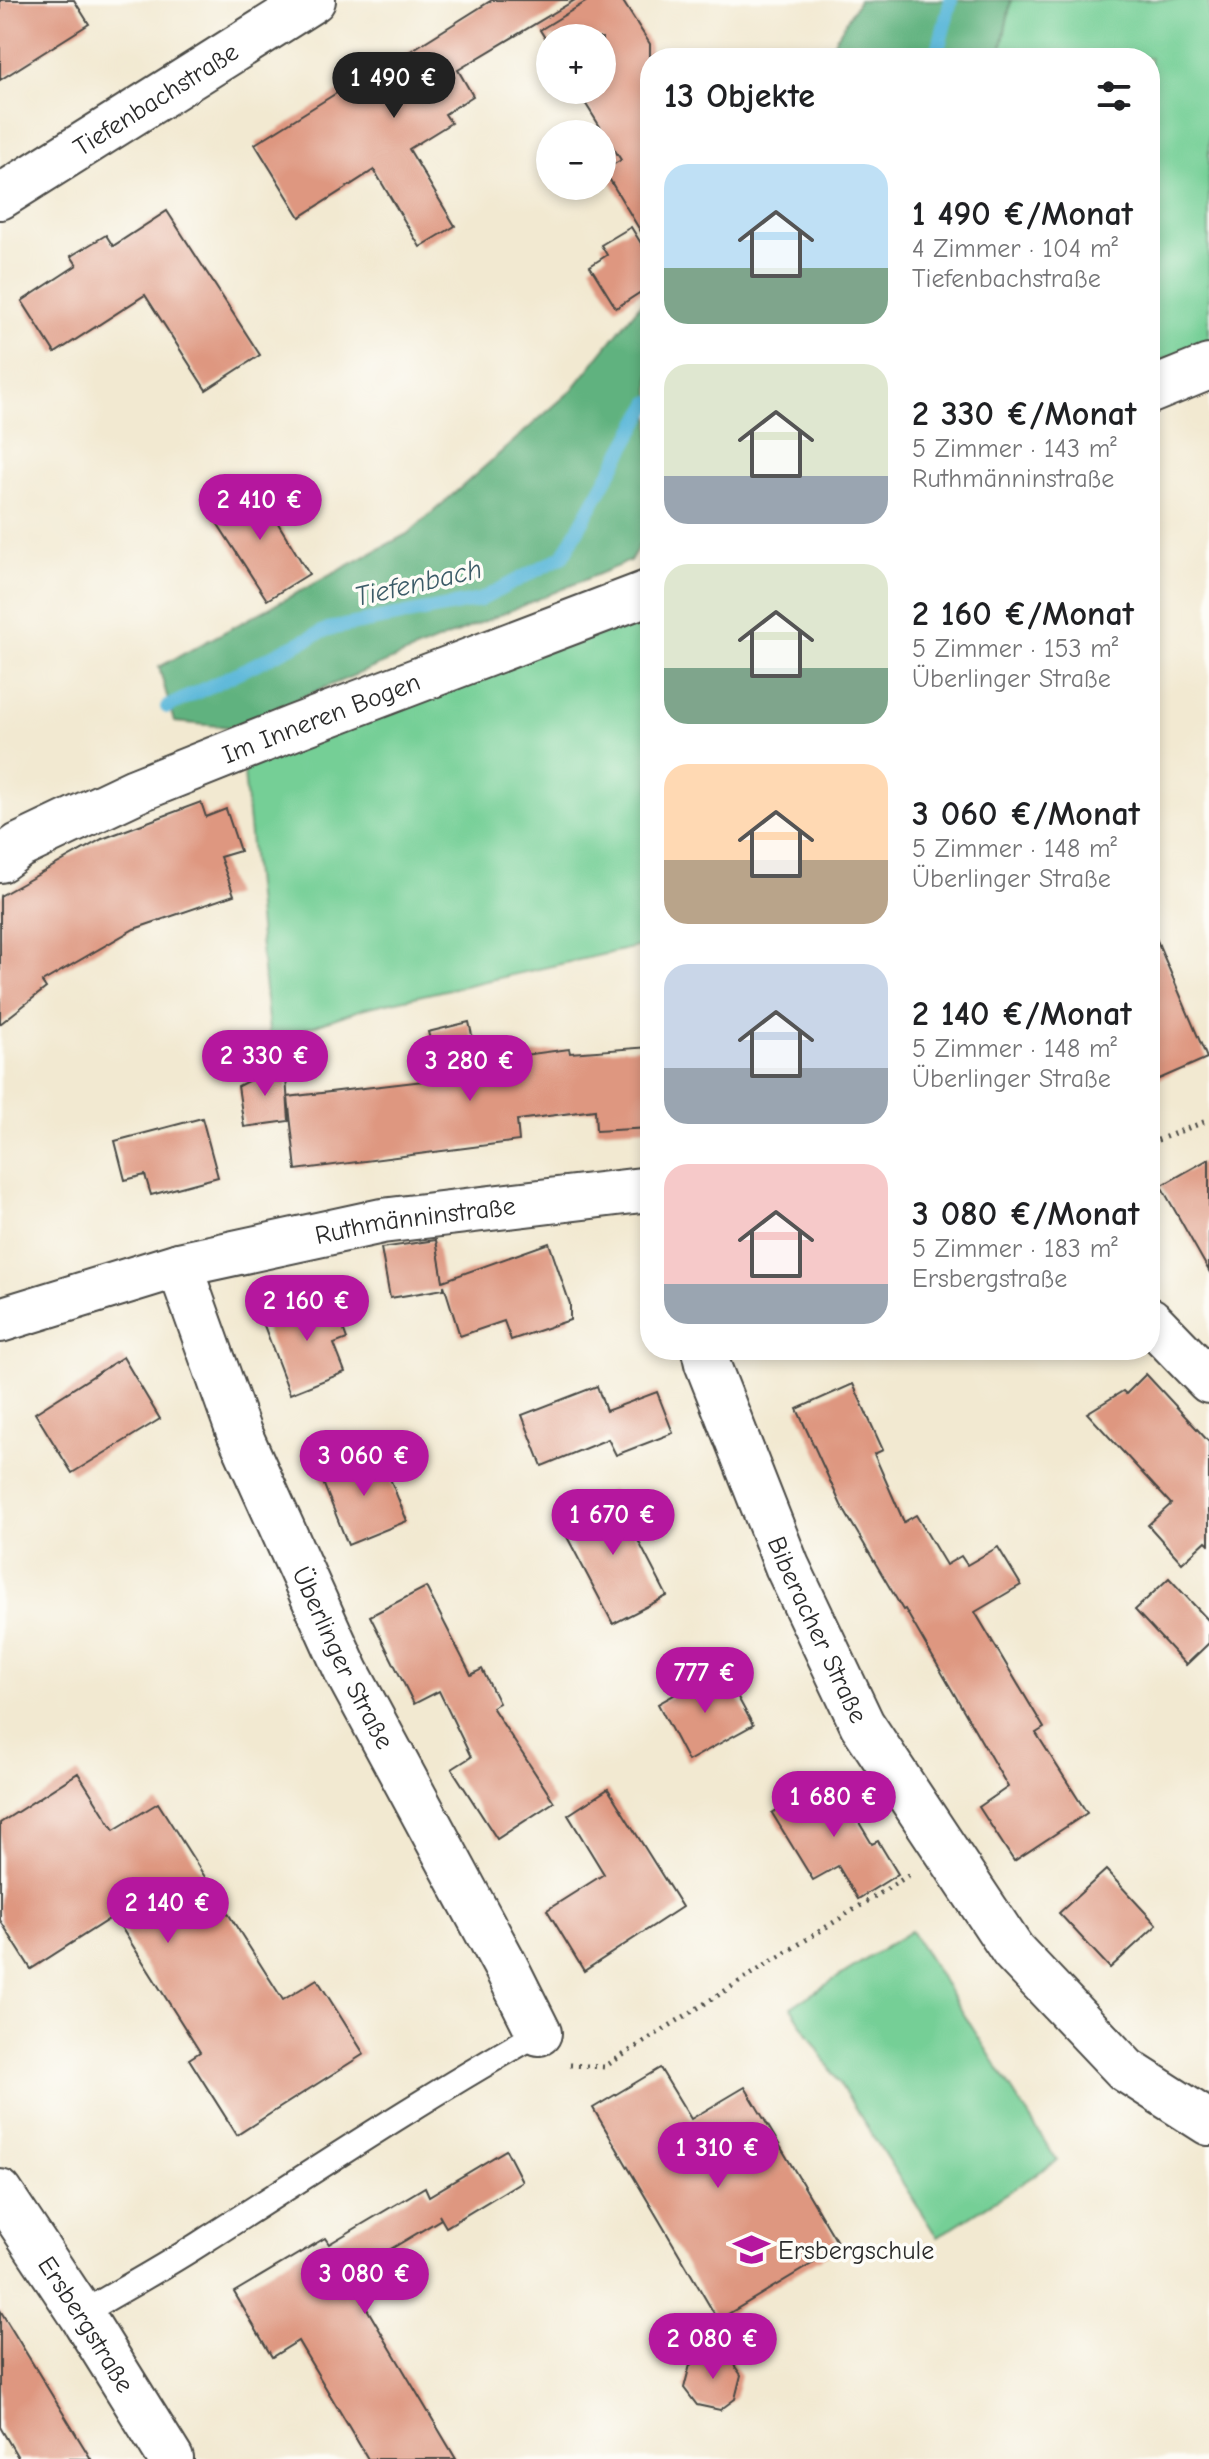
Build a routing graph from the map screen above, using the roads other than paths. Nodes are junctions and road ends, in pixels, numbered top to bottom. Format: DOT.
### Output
graph roads {
  1 [pos="313,0"];
  2 [pos="0,197"];
  3 [pos="1209,367"];
  4 [pos="1160,387"];
  5 [pos="640,596"];
  6 [pos="0,860"];
  7 [pos="640,1190"];
  8 [pos="179,1265"];
  9 [pos="0,1320"];
  10 [pos="1160,1330"];
  11 [pos="706,1360"];
  12 [pos="1209,1381"];
  13 [pos="539,2033"];
  14 [pos="1209,2123"];
  15 [pos="0,2192"];
  16 [pos="81,2314"];
  17 [pos="171,2459"];
  1 -- 2 [label="street, Tiefenbachstraße"];
  3 -- 4 [label="street"];
  5 -- 6 [label="street, Im Inneren Bogen"];
  7 -- 8 [label="street, Ruthmänninstraße"];
  8 -- 9 [label="street, Ruthmänninstraße"];
  8 -- 13 [label="street, Überlinger Straße"];
  10 -- 12 [label="street"];
  11 -- 14 [label="street, Biberacher Straße"];
  13 -- 16 [label="lane"];
  15 -- 16 [label="street, Ersbergstraße"];
  16 -- 17 [label="street, Ersbergstraße"];
}
